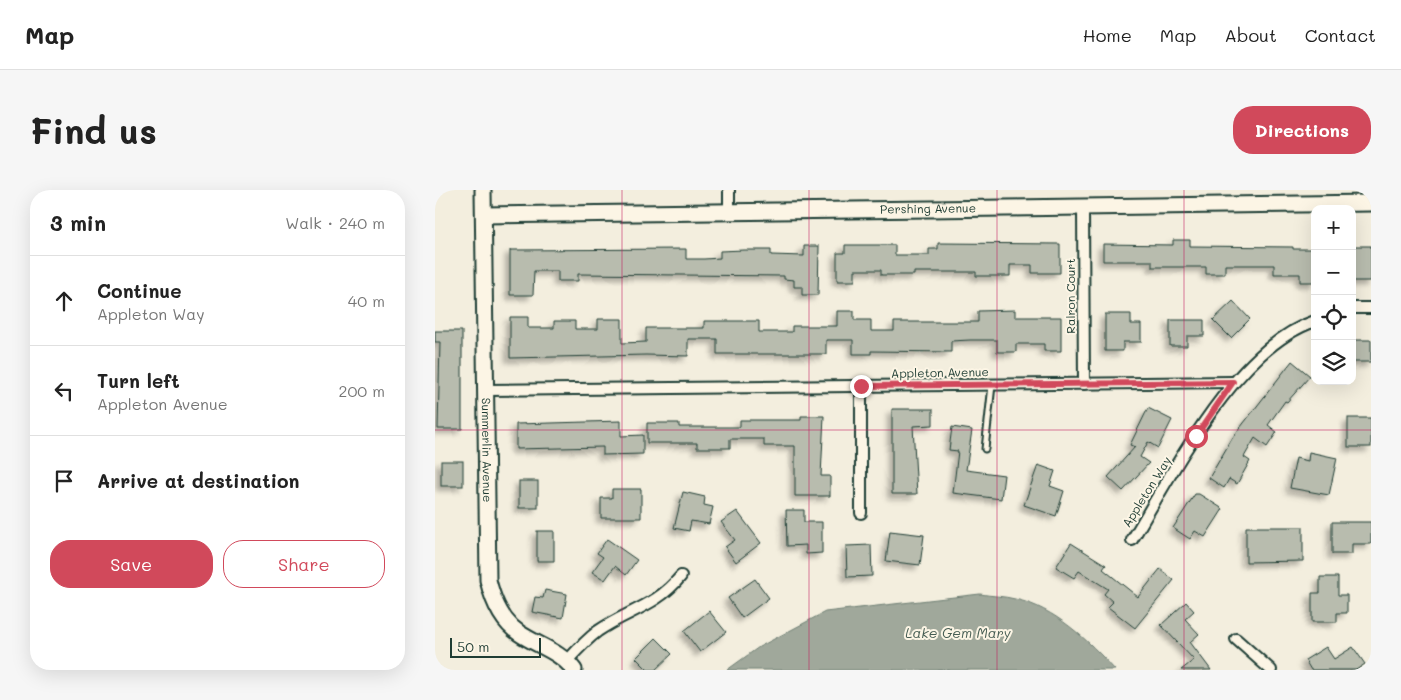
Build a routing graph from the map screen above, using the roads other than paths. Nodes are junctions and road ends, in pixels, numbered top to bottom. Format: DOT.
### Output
graph roads {
  1 [pos="483,190"];
  2 [pos="729,190"];
  3 [pos="1371,203"];
  4 [pos="1083,208"];
  5 [pos="729,211"];
  6 [pos="483,215"];
  7 [pos="1356,308"];
  8 [pos="1371,308"];
  9 [pos="1311,323"];
  10 [pos="1233,382"];
  11 [pos="1084,384"];
  12 [pos="992,385"];
  13 [pos="861,386"];
  14 [pos="484,390"];
  15 [pos="985,449"];
  16 [pos="861,513"];
  17 [pos="1132,540"];
  18 [pos="681,576"];
  19 [pos="1236,639"];
  20 [pos="570,666"];
  21 [pos="1271,670"];
  1 -- 6 [label="street, Summerlin Avenue"];
  2 -- 5 [label="street"];
  3 -- 4 [label="street, Pershing Avenue"];
  4 -- 5 [label="street, Pershing Avenue"];
  4 -- 11 [label="street, Ralron Court"];
  5 -- 6 [label="street, Pershing Avenue"];
  6 -- 14 [label="street, Summerlin Avenue"];
  7 -- 8 [label="street"];
  9 -- 10 [label="street"];
  10 -- 11 [label="street, Appleton Avenue"];
  10 -- 17 [label="street, Appleton Way"];
  11 -- 12 [label="street, Appleton Avenue"];
  12 -- 13 [label="street, Appleton Avenue"];
  12 -- 15 [label="lane"];
  13 -- 14 [label="street, Appleton Avenue"];
  13 -- 16 [label="street"];
  14 -- 20 [label="street, Summerlin Avenue"];
  18 -- 20 [label="street"];
  19 -- 21 [label="street"];
}
